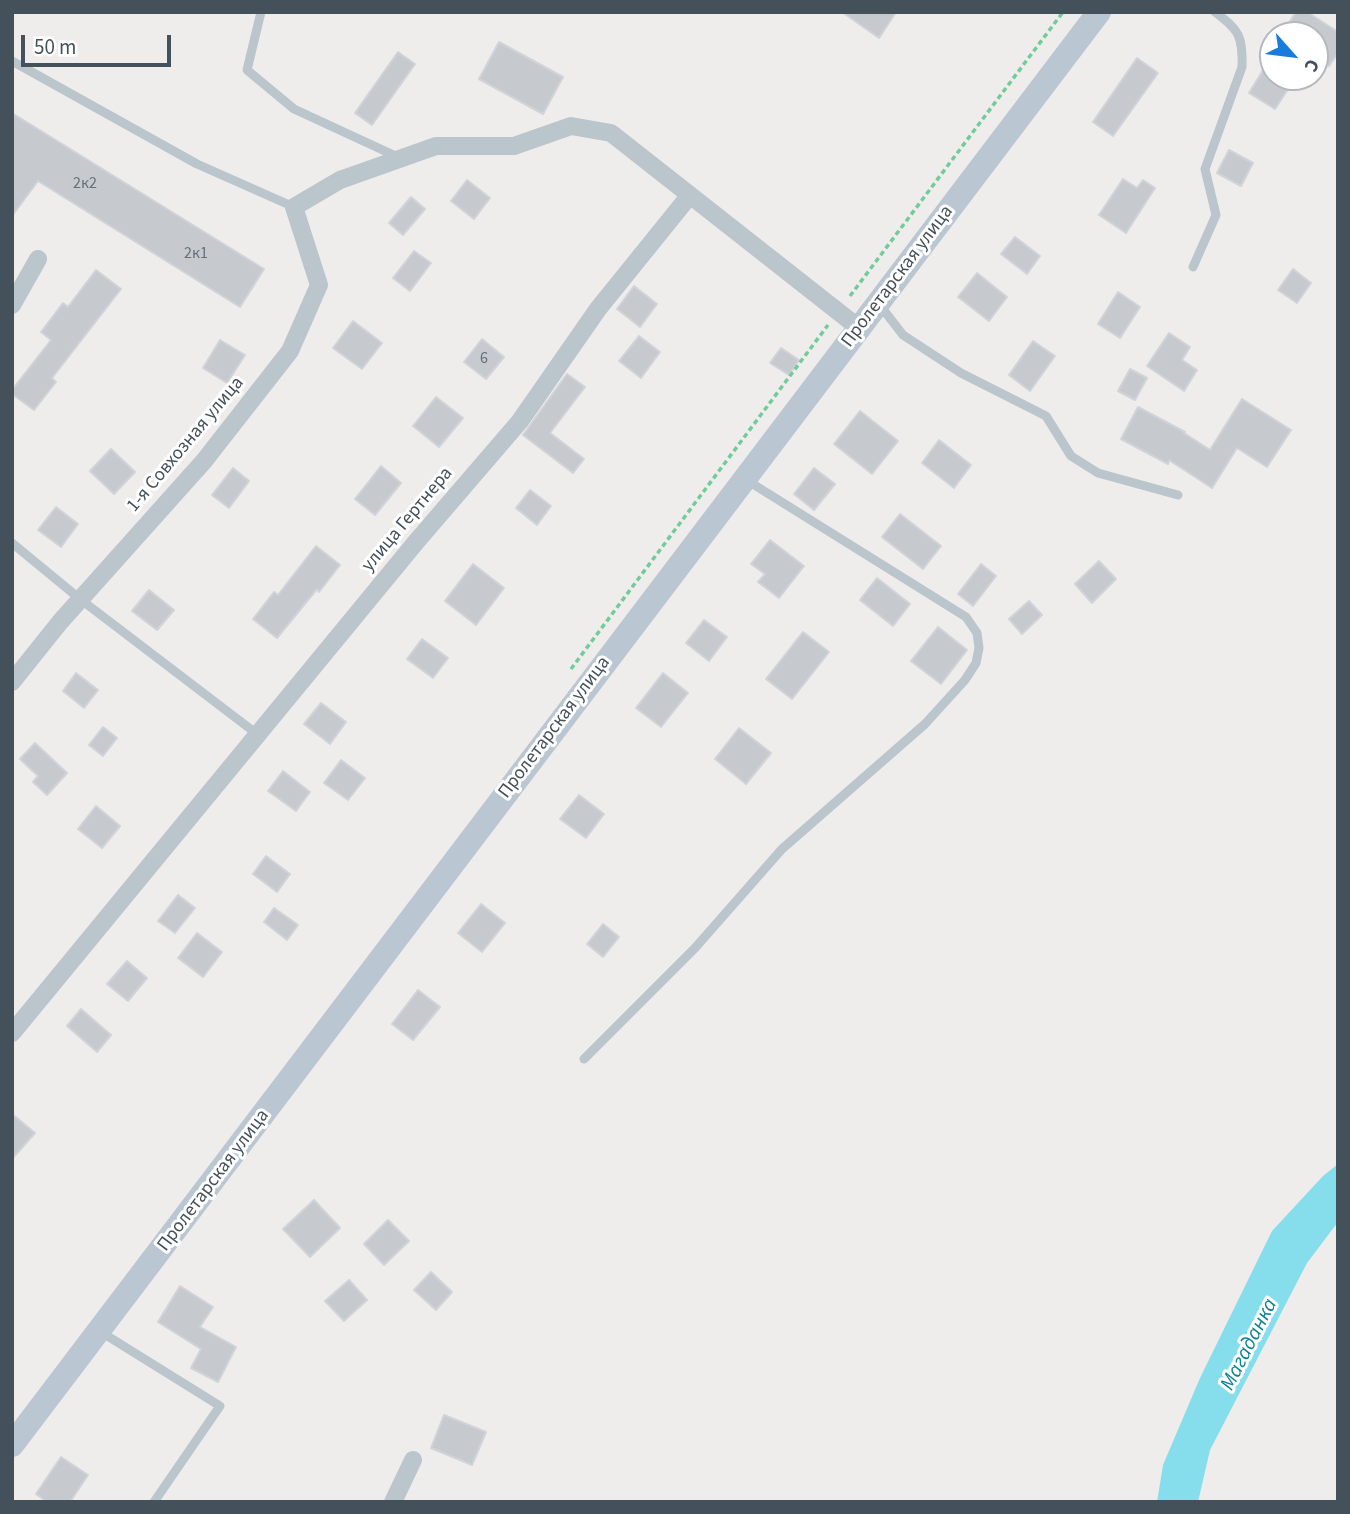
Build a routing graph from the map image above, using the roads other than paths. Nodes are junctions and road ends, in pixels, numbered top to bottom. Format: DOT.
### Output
graph roads {
  1 [pos="261,12"];
  2 [pos="1098,12"];
  3 [pos="1215,12"];
  4 [pos="12,61"];
  5 [pos="401,158"];
  6 [pos="690,195"];
  7 [pos="294,206"];
  8 [pos="38,260"];
  9 [pos="1193,267"];
  10 [pos="878,302"];
  11 [pos="12,304"];
  12 [pos="859,328"];
  13 [pos="743,478"];
  14 [pos="1178,495"];
  15 [pos="12,543"];
  16 [pos="80,599"];
  17 [pos="12,682"];
  18 [pos="257,734"];
  19 [pos="12,1033"];
  20 [pos="584,1059"];
  21 [pos="100,1332"];
  22 [pos="12,1445"];
  23 [pos="413,1460"];
  24 [pos="154,1502"];
  25 [pos="393,1502"];
  1 -- 5 [label="lane"];
  2 -- 10 [label="main road, Пролетарская улица"];
  3 -- 9 [label="lane"];
  4 -- 7 [label="lane"];
  5 -- 6 [label="street"];
  5 -- 7 [label="street"];
  6 -- 12 [label="street"];
  6 -- 18 [label="street, улица Гертнера"];
  7 -- 16 [label="street, 1-я Совхозная улица"];
  8 -- 11 [label="street"];
  10 -- 12 [label="main road, Пролетарская улица"];
  10 -- 14 [label="lane"];
  12 -- 13 [label="main road, Пролетарская улица"];
  13 -- 20 [label="lane"];
  13 -- 21 [label="main road, Пролетарская улица"];
  15 -- 16 [label="lane"];
  16 -- 17 [label="street, 1-я Совхозная улица"];
  16 -- 18 [label="lane"];
  18 -- 19 [label="street, улица Гертнера"];
  21 -- 22 [label="main road, Пролетарская улица"];
  21 -- 24 [label="lane"];
  23 -- 25 [label="street"];
}
